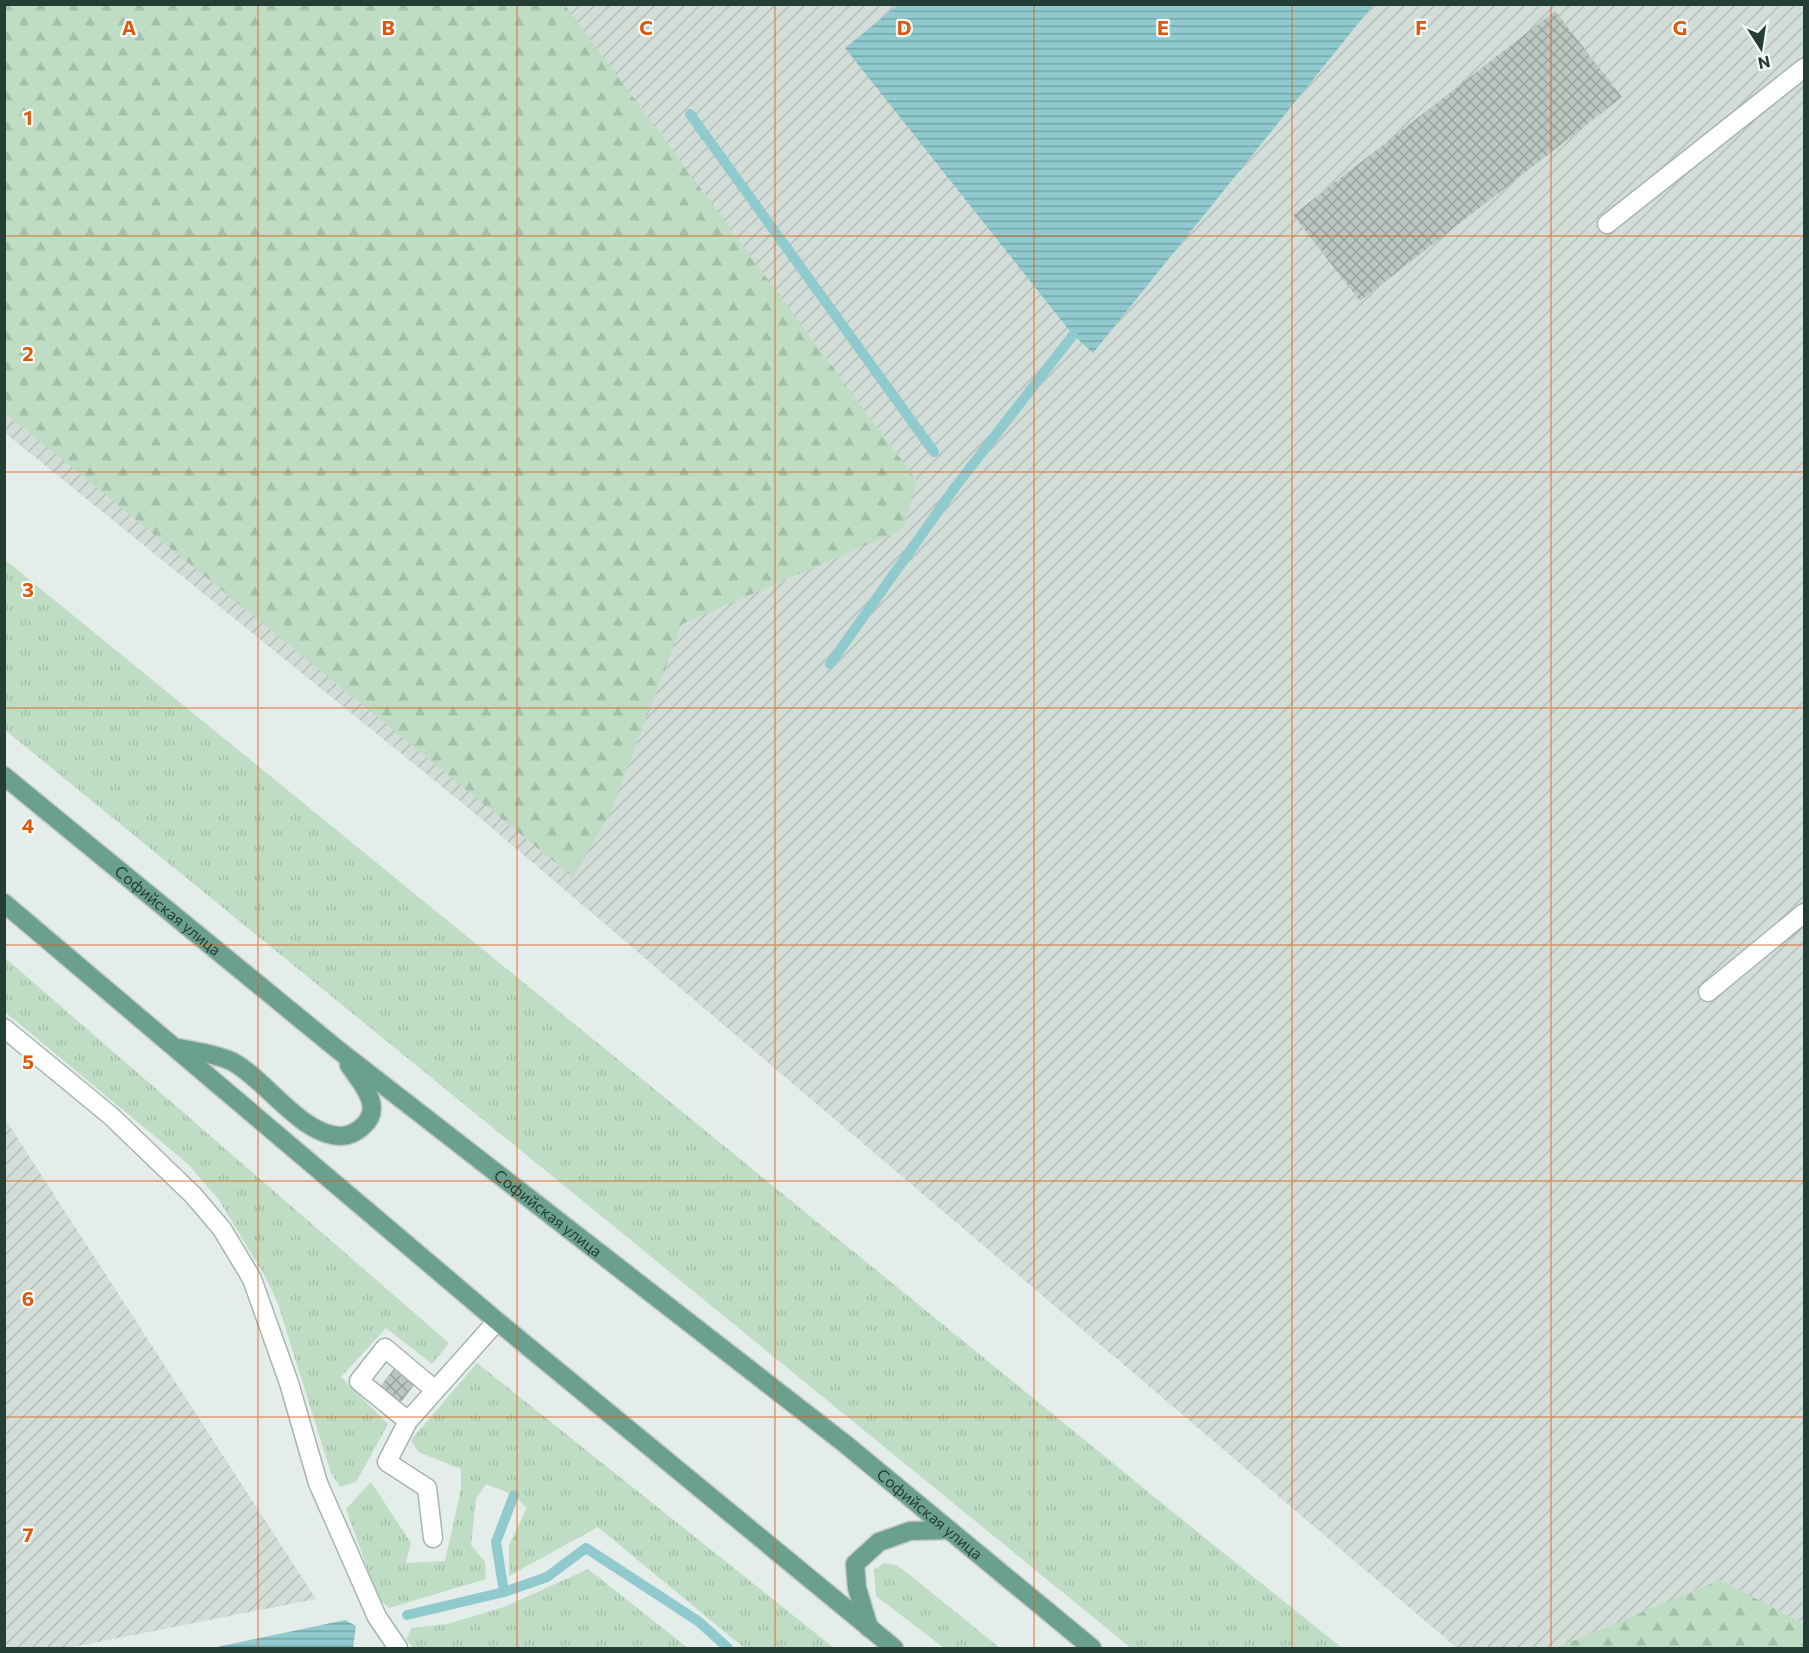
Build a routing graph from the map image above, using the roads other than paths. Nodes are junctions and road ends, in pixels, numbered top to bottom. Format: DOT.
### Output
graph roads {
  1 [pos="1804,68"];
  2 [pos="1607,224"];
  3 [pos="4,776"];
  4 [pos="4,903"];
  5 [pos="1804,913"];
  6 [pos="1708,992"];
  7 [pos="4,1028"];
  8 [pos="175,1047"];
  9 [pos="337,1049"];
  10 [pos="496,1321"];
  11 [pos="435,1390"];
  12 [pos="408,1421"];
  13 [pos="949,1530"];
  14 [pos="433,1538"];
  15 [pos="869,1628"];
  16 [pos="398,1648"];
  17 [pos="894,1648"];
  18 [pos="1092,1648"];
  1 -- 2 [label="lane"];
  3 -- 9 [label="main road, Софийская улица"];
  4 -- 8 [label="main road"];
  5 -- 6 [label="lane"];
  7 -- 16 [label="lane"];
  8 -- 9 [label="main road"];
  8 -- 10 [label="main road"];
  9 -- 13 [label="main road, Софийская улица"];
  10 -- 11 [label="lane"];
  10 -- 15 [label="main road"];
  11 -- 12 [label="lane"];
  11 -- 12 [label="lane"];
  12 -- 14 [label="lane"];
  13 -- 15 [label="main road"];
  13 -- 18 [label="main road, Софийская улица"];
  15 -- 17 [label="main road"];
}
